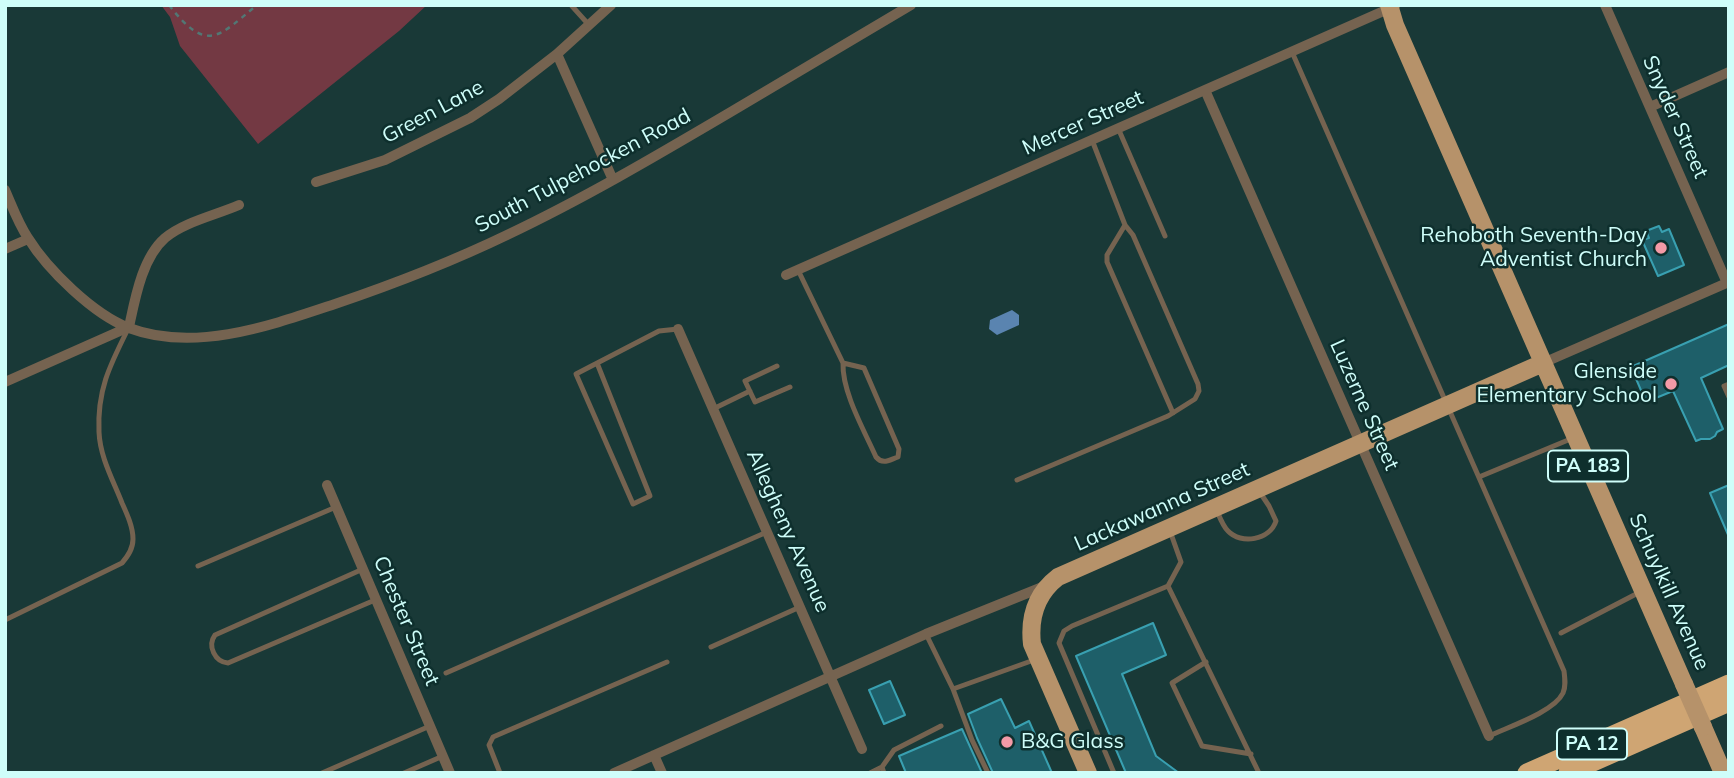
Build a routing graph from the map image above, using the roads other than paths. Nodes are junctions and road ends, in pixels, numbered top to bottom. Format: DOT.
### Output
graph roads {
  1 [pos="570,5"];
  2 [pos="611,5"];
  3 [pos="911,5"];
  4 [pos="1605,5"];
  5 [pos="1392,6"];
  6 [pos="589,25"];
  7 [pos="1292,52"];
  8 [pos="557,54"];
  9 [pos="1729,72"];
  10 [pos="1205,90"];
  11 [pos="1650,107"];
  12 [pos="1118,128"];
  13 [pos="1092,140"];
  14 [pos="613,180"];
  15 [pos="316,182"];
  16 [pos="5,190"];
  17 [pos="239,205"];
  18 [pos="1125,225"];
  19 [pos="1165,236"];
  20 [pos="28,239"];
  21 [pos="5,248"];
  22 [pos="797,270"];
  23 [pos="786,275"];
  24 [pos="1728,282"];
  25 [pos="129,327"];
  26 [pos="678,329"];
  27 [pos="597,363"];
  28 [pos="843,363"];
  29 [pos="1543,363"];
  30 [pos="777,366"];
  31 [pos="5,382"];
  32 [pos="1729,384"];
  33 [pos="790,387"];
  34 [pos="750,391"];
  35 [pos="1729,397"];
  36 [pos="1448,406"];
  37 [pos="713,409"];
  38 [pos="1173,414"];
  39 [pos="1576,437"];
  40 [pos="1361,444"];
  41 [pos="1479,477"];
  42 [pos="1017,480"];
  43 [pos="327,485"];
  44 [pos="1258,489"];
  45 [pos="336,507"];
  46 [pos="1216,508"];
  47 [pos="1169,528"];
  48 [pos="767,532"];
  49 [pos="198,566"];
  50 [pos="363,569"];
  51 [pos="1048,585"];
  52 [pos="1168,586"];
  53 [pos="1642,590"];
  54 [pos="376,600"];
  55 [pos="800,607"];
  56 [pos="5,620"];
  57 [pos="1561,633"];
  58 [pos="926,634"];
  59 [pos="711,647"];
  60 [pos="1037,658"];
  61 [pos="667,662"];
  62 [pos="1206,662"];
  63 [pos="446,673"];
  64 [pos="831,677"];
  65 [pos="1729,684"];
  66 [pos="953,689"];
  67 [pos="1729,702"];
  68 [pos="430,726"];
  69 [pos="941,726"];
  70 [pos="1489,736"];
  71 [pos="862,749"];
  72 [pos="1251,754"];
  73 [pos="654,755"];
  74 [pos="443,756"];
  75 [pos="883,770"];
  76 [pos="322,773"];
  77 [pos="404,773"];
  78 [pos="450,773"];
  79 [pos="500,773"];
  80 [pos="614,773"];
  81 [pos="662,773"];
  82 [pos="870,773"];
  83 [pos="988,773"];
  84 [pos="1088,773"];
  85 [pos="1114,773"];
  86 [pos="1259,773"];
  87 [pos="1527,773"];
  88 [pos="1568,773"];
  89 [pos="1723,773"];
  1 -- 6 [label="lane"];
  2 -- 6 [label="street, Green Lane"];
  3 -- 14 [label="street, South Tulpehocken Road"];
  4 -- 11 [label="street, Snyder Street"];
  5 -- 7 [label="street, Mercer Street"];
  5 -- 29 [label="main road, Schuylkill Avenue / PA 183"];
  6 -- 8 [label="street, Green Lane"];
  7 -- 10 [label="street, Mercer Street"];
  7 -- 36 [label="lane"];
  8 -- 14 [label="street"];
  8 -- 15 [label="street, Green Lane"];
  9 -- 11 [label="street"];
  10 -- 12 [label="street, Mercer Street"];
  10 -- 40 [label="street, Luzerne Street"];
  11 -- 24 [label="street, Snyder Street"];
  12 -- 13 [label="street, Mercer Street"];
  12 -- 19 [label="lane"];
  13 -- 18 [label="lane"];
  13 -- 22 [label="street, Mercer Street"];
  14 -- 25 [label="street, South Tulpehocken Road"];
  16 -- 20 [label="street, South Tulpehocken Road"];
  17 -- 25 [label="street"];
  18 -- 38 [label="lane"];
  18 -- 38 [label="lane"];
  20 -- 21 [label="street"];
  20 -- 25 [label="street, South Tulpehocken Road"];
  22 -- 23 [label="street, Mercer Street"];
  22 -- 28 [label="lane"];
  24 -- 29 [label="street, Lackawanna Street"];
  25 -- 31 [label="street"];
  25 -- 56 [label="lane"];
  26 -- 27 [label="lane"];
  26 -- 37 [label="street, Allegheny Avenue"];
  27 -- 27 [label="lane"];
  28 -- 28 [label="lane"];
  29 -- 36 [label="main road, Lackawanna Street"];
  29 -- 39 [label="main road, Schuylkill Avenue / PA 183"];
  30 -- 34 [label="lane"];
  32 -- 35 [label="lane"];
  33 -- 34 [label="lane"];
  34 -- 37 [label="lane"];
  36 -- 40 [label="main road, Lackawanna Street"];
  36 -- 41 [label="lane"];
  37 -- 48 [label="street, Allegheny Avenue"];
  38 -- 42 [label="lane"];
  39 -- 41 [label="lane"];
  39 -- 53 [label="main road, Schuylkill Avenue / PA 183"];
  40 -- 44 [label="main road, Lackawanna Street"];
  40 -- 70 [label="street, Luzerne Street"];
  41 -- 70 [label="lane"];
  43 -- 45 [label="street, Chester Street"];
  44 -- 46 [label="main road, Lackawanna Street"];
  44 -- 46 [label="lane"];
  45 -- 49 [label="lane"];
  45 -- 50 [label="street, Chester Street"];
  46 -- 47 [label="main road, Lackawanna Street"];
  47 -- 51 [label="main road, Lackawanna Street"];
  47 -- 52 [label="lane"];
  48 -- 55 [label="street, Allegheny Avenue"];
  48 -- 63 [label="lane"];
  50 -- 54 [label="street, Chester Street"];
  50 -- 54 [label="lane"];
  51 -- 58 [label="street, Lackawanna Street"];
  51 -- 60 [label="main road"];
  52 -- 62 [label="lane"];
  52 -- 85 [label="lane"];
  53 -- 57 [label="lane"];
  53 -- 89 [label="main road, Schuylkill Avenue / PA 183, bridge"];
  54 -- 68 [label="street, Chester Street"];
  55 -- 59 [label="lane"];
  55 -- 64 [label="street, Allegheny Avenue"];
  58 -- 64 [label="street, Lackawanna Street"];
  58 -- 66 [label="lane"];
  60 -- 66 [label="lane"];
  60 -- 84 [label="main road"];
  61 -- 79 [label="lane"];
  62 -- 72 [label="lane"];
  62 -- 72 [label="lane"];
  64 -- 71 [label="street, Allegheny Avenue"];
  64 -- 73 [label="street, Lackawanna Street"];
  65 -- 87 [label="highway, PA 12"];
  66 -- 83 [label="lane"];
  67 -- 88 [label="highway, PA 12"];
  68 -- 74 [label="street, Chester Street"];
  68 -- 76 [label="lane"];
  69 -- 75 [label="lane"];
  72 -- 86 [label="lane"];
  73 -- 80 [label="street, Lackawanna Street"];
  73 -- 81 [label="street"];
  74 -- 77 [label="lane"];
  74 -- 78 [label="street, Chester Street"];
  75 -- 82 [label="lane"];
}
